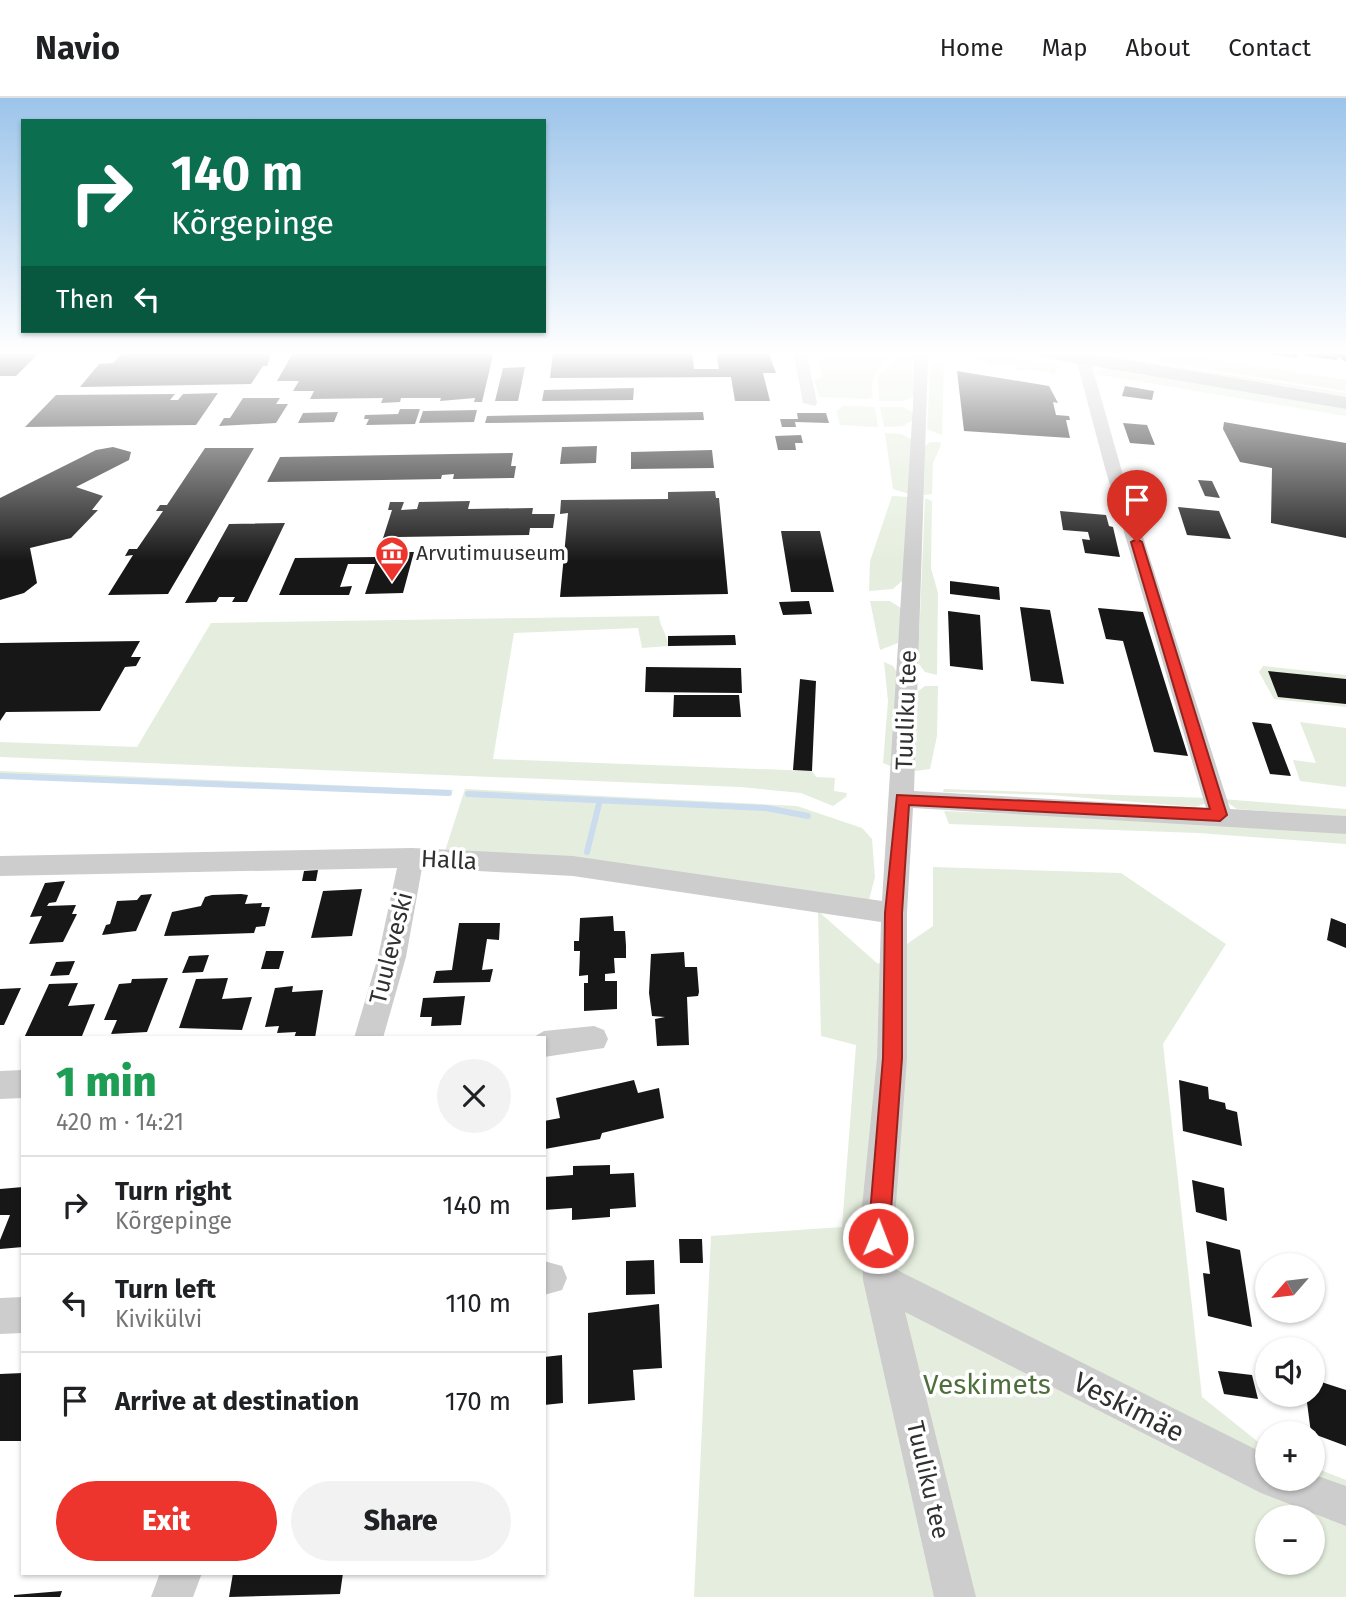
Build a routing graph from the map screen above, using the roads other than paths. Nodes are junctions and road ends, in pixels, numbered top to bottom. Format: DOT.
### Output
graph roads {
  1 [pos="920,421"];
  2 [pos="1100,421"];
  3 [pos="902,799"];
  4 [pos="1220,815"];
  5 [pos="1346,825"];
  6 [pos="412,858"];
  7 [pos="0,866"];
  8 [pos="894,913"];
  9 [pos="369,1036"];
  10 [pos="594,1039"];
  11 [pos="546,1044"];
  12 [pos="21,1084"];
  13 [pos="0,1085"];
  14 [pos="880,1280"];
  15 [pos="21,1315"];
  16 [pos="0,1316"];
  17 [pos="1255,1469"];
  18 [pos="1307,1491"];
  19 [pos="1346,1506"];
  20 [pos="180,1575"];
  21 [pos="173,1597"];
  22 [pos="955,1597"];
  1 -- 3 [label="street, Tuuliku tee"];
  2 -- 4 [label="street"];
  3 -- 4 [label="street"];
  3 -- 8 [label="street, Tuuliku tee"];
  4 -- 5 [label="street"];
  6 -- 7 [label="street, Halla"];
  6 -- 8 [label="street, Halla"];
  6 -- 9 [label="street, Tuuleveski"];
  8 -- 14 [label="street, Tuuliku tee"];
  10 -- 11 [label="street"];
  12 -- 13 [label="street"];
  14 -- 17 [label="street, Veskimäe"];
  14 -- 22 [label="street, Tuuliku tee"];
  15 -- 16 [label="street"];
  18 -- 19 [label="street"];
  20 -- 21 [label="street"];
}
